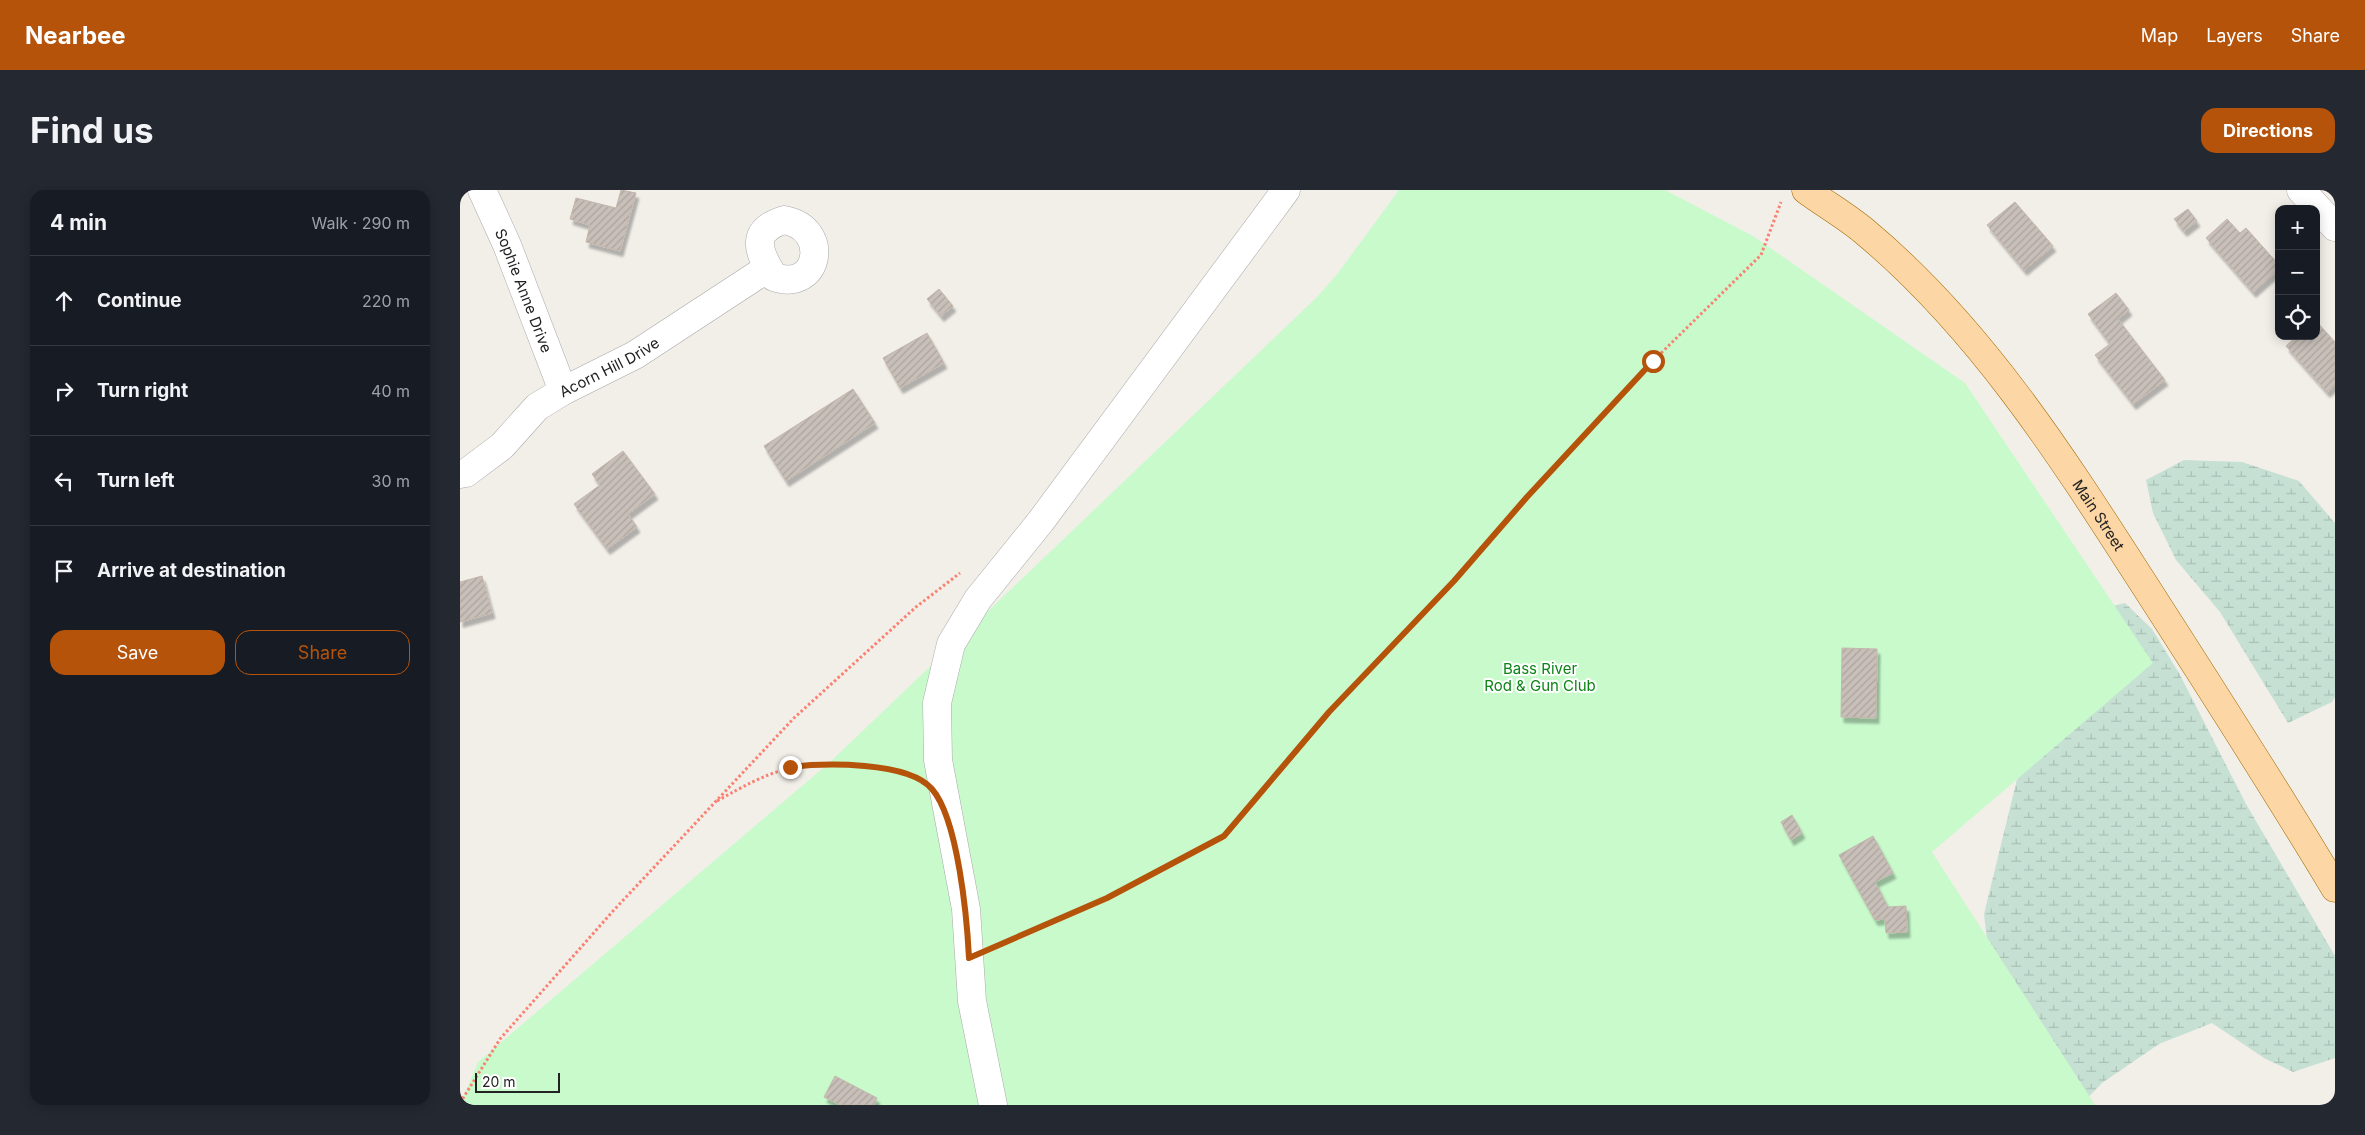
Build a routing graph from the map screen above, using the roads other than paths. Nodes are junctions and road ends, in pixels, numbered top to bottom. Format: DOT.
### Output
graph roads {
  1 [pos="482,190"];
  2 [pos="1286,190"];
  3 [pos="2302,190"];
  4 [pos="1794,195"];
  5 [pos="2335,227"];
  6 [pos="768,268"];
  7 [pos="562,391"];
  8 [pos="460,474"];
  9 [pos="2335,888"];
  10 [pos="993,1105"];
  1 -- 7 [label="street, Sophie Anne Drive"];
  2 -- 10 [label="street"];
  3 -- 5 [label="street"];
  4 -- 9 [label="main road, Main Street"];
  6 -- 7 [label="street, Acorn Hill Drive"];
  7 -- 8 [label="street, Acorn Hill Drive"];
}
